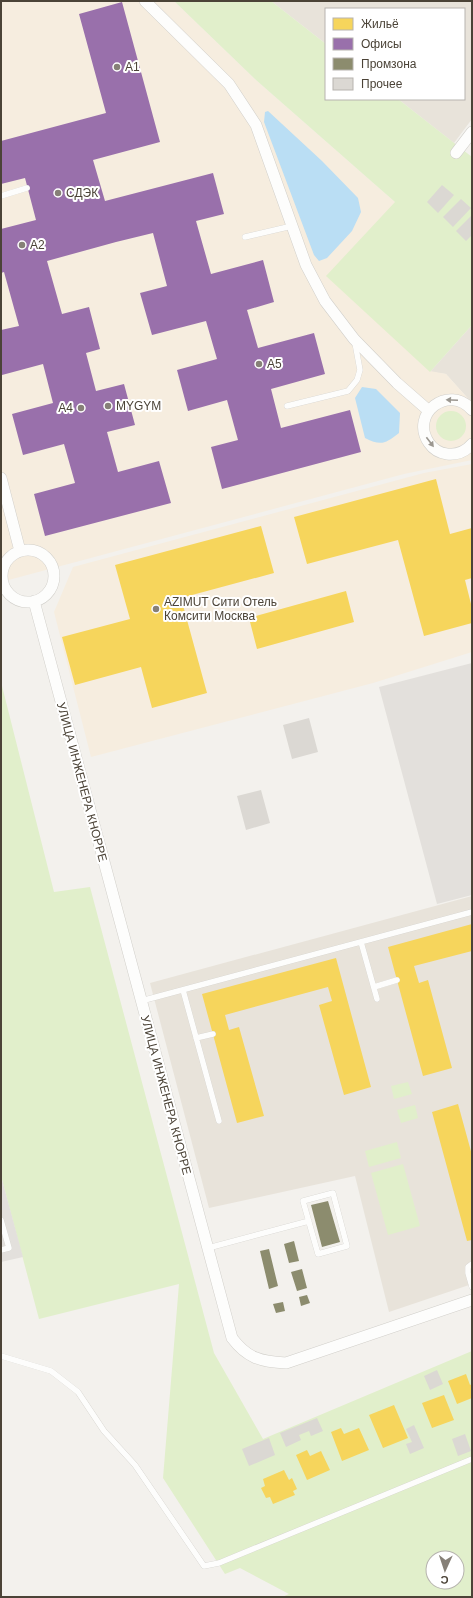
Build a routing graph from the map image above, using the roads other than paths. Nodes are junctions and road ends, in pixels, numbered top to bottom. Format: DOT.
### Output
graph roads {
  1 [pos="145,1"];
  2 [pos="472,132"];
  3 [pos="456,153"];
  4 [pos="27,188"];
  5 [pos="1,196"];
  6 [pos="293,226"];
  7 [pos="245,237"];
  8 [pos="354,339"];
  9 [pos="287,406"];
  10 [pos="472,410"];
  11 [pos="428,411"];
  12 [pos="471,446"];
  13 [pos="1,478"];
  14 [pos="20,551"];
  15 [pos="34,602"];
  16 [pos="472,912"];
  17 [pos="361,942"];
  18 [pos="397,980"];
  19 [pos="374,987"];
  20 [pos="183,990"];
  21 [pos="377,999"];
  22 [pos="141,1001"];
  23 [pos="213,1034"];
  24 [pos="196,1038"];
  25 [pos="219,1121"];
  26 [pos="1,1220"];
  27 [pos="309,1221"];
  28 [pos="208,1248"];
  29 [pos="1,1250"];
  30 [pos="472,1264"];
  31 [pos="472,1287"];
  32 [pos="472,1300"];
  33 [pos="1,1356"];
  34 [pos="472,1460"];
  1 -- 6 [label="street"];
  2 -- 3 [label="street"];
  4 -- 5 [label="lane"];
  6 -- 7 [label="lane"];
  6 -- 8 [label="street"];
  8 -- 9 [label="lane"];
  8 -- 11 [label="street"];
  10 -- 11 [label="street, one-way"];
  11 -- 12 [label="street, one-way"];
  13 -- 14 [label="street"];
  14 -- 15 [label="street"];
  14 -- 15 [label="street"];
  15 -- 22 [label="street, УЛИЦА ИНЖЕНЕРА КНОРРЕ"];
  16 -- 17 [label="lane"];
  17 -- 19 [label="lane"];
  17 -- 20 [label="lane"];
  18 -- 19 [label="lane"];
  19 -- 21 [label="lane"];
  20 -- 22 [label="lane"];
  20 -- 24 [label="lane"];
  22 -- 28 [label="street, УЛИЦА ИНЖЕНЕРА КНОРРЕ"];
  23 -- 24 [label="lane"];
  24 -- 25 [label="lane"];
  26 -- 29 [label="lane"];
  27 -- 27 [label="lane"];
  27 -- 28 [label="lane"];
  28 -- 32 [label="street, УЛИЦА ИНЖЕНЕРА КНОРРЕ"];
  30 -- 31 [label="lane"];
  33 -- 34 [label="lane"];
}
